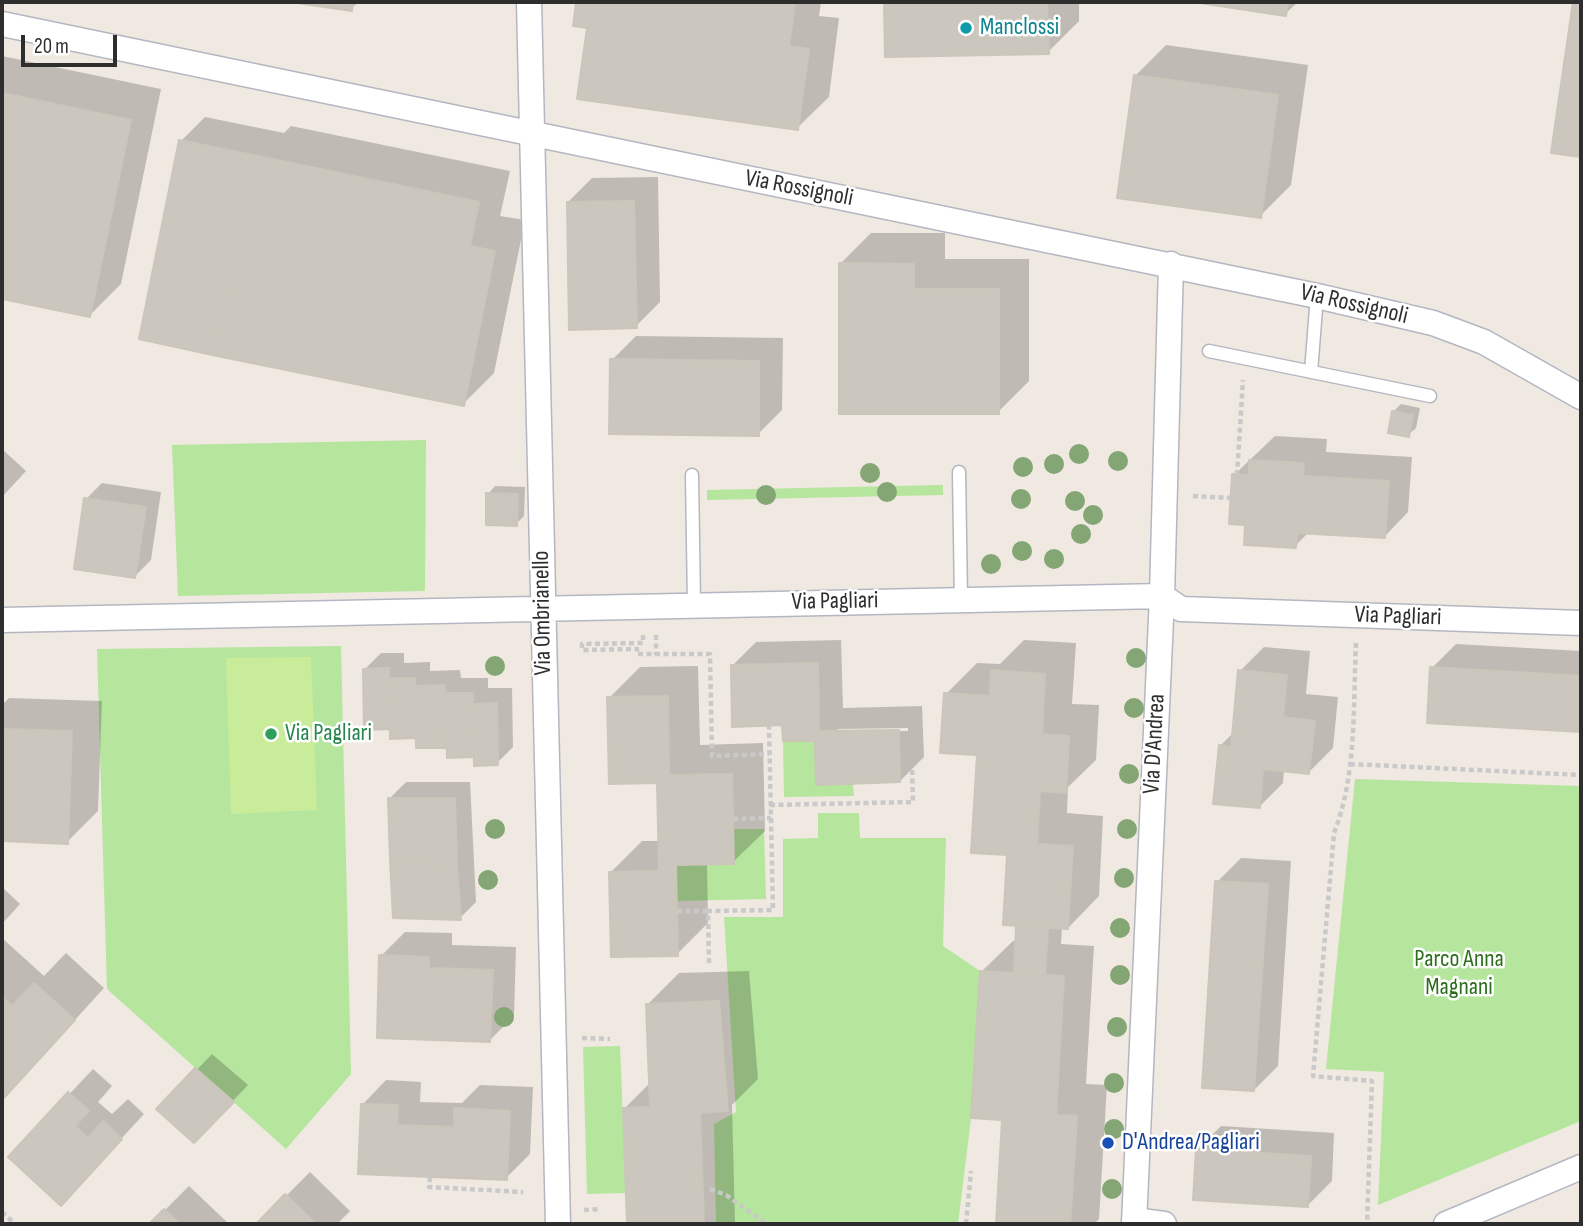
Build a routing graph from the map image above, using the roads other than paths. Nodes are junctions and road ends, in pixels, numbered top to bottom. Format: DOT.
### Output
graph roads {
  1 [pos="529,2"];
  2 [pos="2,24"];
  3 [pos="532,135"];
  4 [pos="1171,264"];
  5 [pos="1317,296"];
  6 [pos="1209,351"];
  7 [pos="1311,372"];
  8 [pos="1430,396"];
  9 [pos="1581,397"];
  10 [pos="960,472"];
  11 [pos="692,475"];
  12 [pos="1162,596"];
  13 [pos="961,600"];
  14 [pos="694,605"];
  15 [pos="543,607"];
  16 [pos="2,620"];
  17 [pos="1581,623"];
  18 [pos="1581,1167"];
  19 [pos="1134,1222"];
  20 [pos="558,1224"];
  21 [pos="1164,1224"];
  22 [pos="1446,1224"];
  1 -- 3 [label="street, Via Ombrianello"];
  2 -- 3 [label="street, Via Rossignoli"];
  3 -- 4 [label="street, Via Rossignoli"];
  3 -- 15 [label="street, Via Ombrianello"];
  4 -- 5 [label="street, Via Rossignoli"];
  4 -- 12 [label="street, Via D'Andrea"];
  5 -- 7 [label="lane"];
  5 -- 9 [label="street, Via Rossignoli"];
  6 -- 7 [label="lane"];
  7 -- 8 [label="lane"];
  10 -- 13 [label="lane"];
  11 -- 14 [label="lane"];
  12 -- 13 [label="street, Via Pagliari"];
  12 -- 17 [label="street, Via Pagliari"];
  12 -- 19 [label="street, Via D'Andrea"];
  13 -- 14 [label="street, Via Pagliari"];
  14 -- 15 [label="street, Via Pagliari"];
  15 -- 16 [label="street, Via Pagliari"];
  15 -- 20 [label="street, Via Ombrianello"];
  18 -- 22 [label="street"];
  19 -- 21 [label="street"];
}
